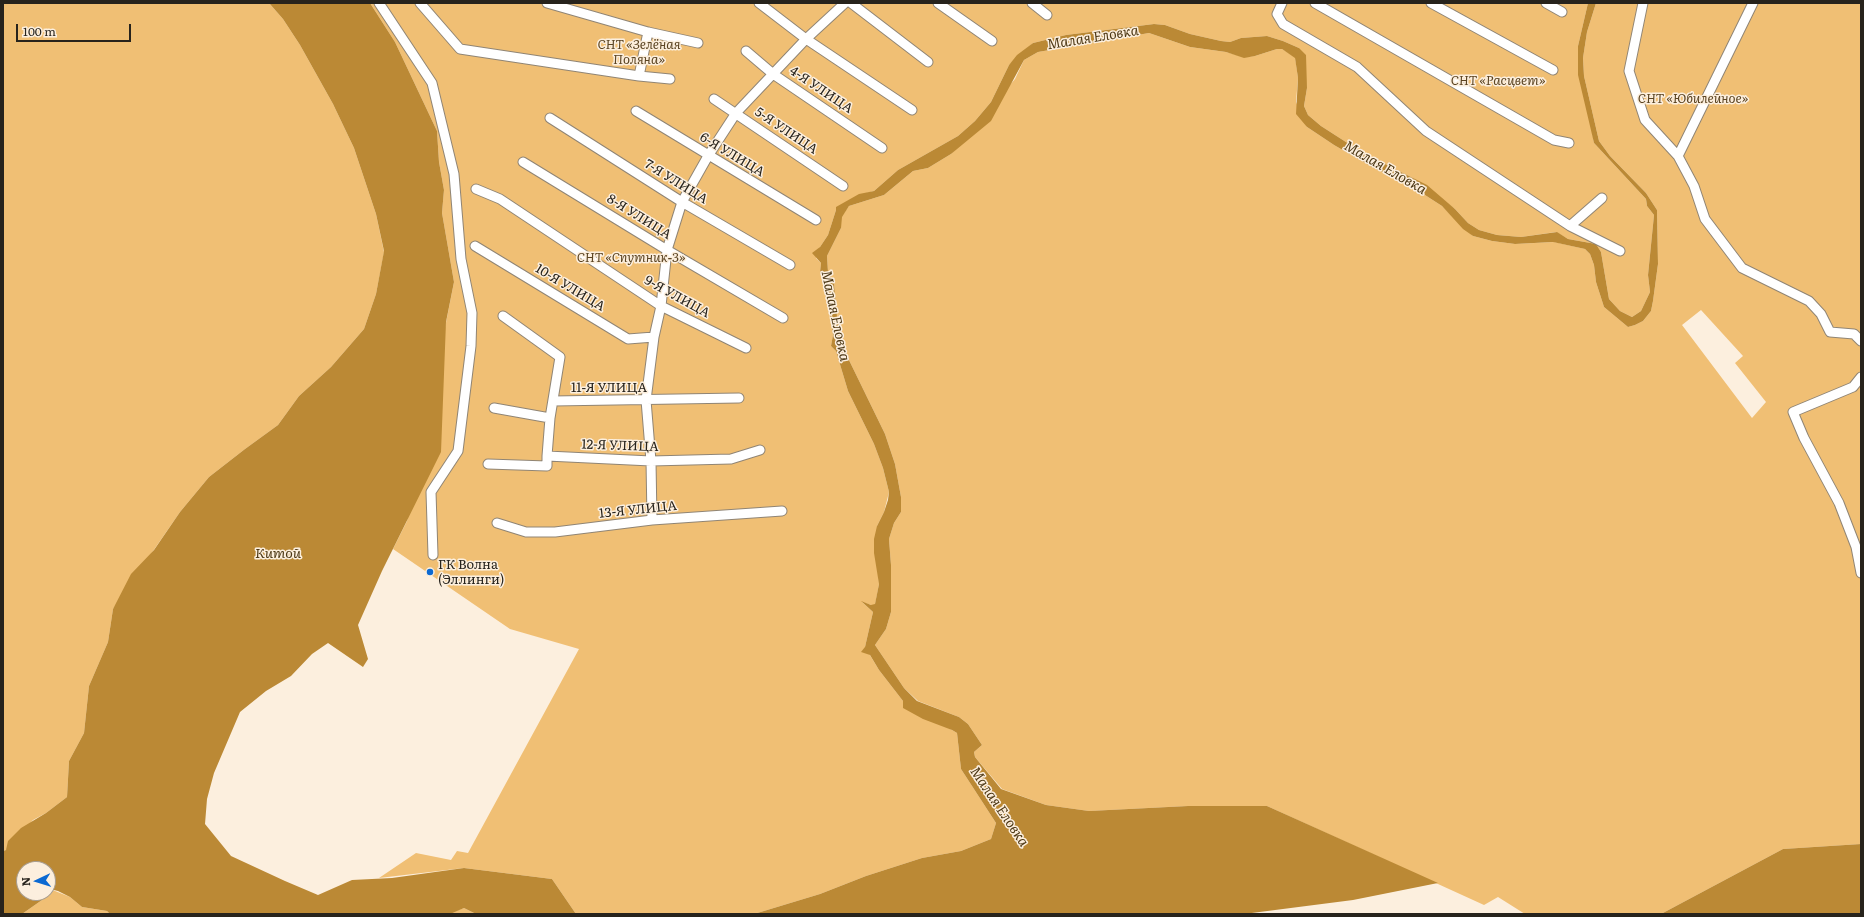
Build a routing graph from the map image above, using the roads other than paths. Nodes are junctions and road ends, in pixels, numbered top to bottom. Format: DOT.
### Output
graph roads {
  1 [pos="379,3"];
  2 [pos="421,3"];
  3 [pos="547,3"];
  4 [pos="759,3"];
  5 [pos="845,3"];
  6 [pos="851,3"];
  7 [pos="938,3"];
  8 [pos="1032,3"];
  9 [pos="1282,3"];
  10 [pos="1315,3"];
  11 [pos="1432,3"];
  12 [pos="1546,3"];
  13 [pos="1643,3"];
  14 [pos="1753,3"];
  15 [pos="1562,12"];
  16 [pos="1047,15"];
  17 [pos="648,32"];
  18 [pos="806,39"];
  19 [pos="992,41"];
  20 [pos="698,43"];
  21 [pos="746,51"];
  22 [pos="928,62"];
  23 [pos="1553,70"];
  24 [pos="773,74"];
  25 [pos="639,76"];
  26 [pos="670,79"];
  27 [pos="714,100"];
  28 [pos="912,110"];
  29 [pos="636,111"];
  30 [pos="736,113"];
  31 [pos="550,118"];
  32 [pos="1569,142"];
  33 [pos="882,148"];
  34 [pos="708,156"];
  35 [pos="1678,156"];
  36 [pos="523,162"];
  37 [pos="843,186"];
  38 [pos="476,189"];
  39 [pos="1602,198"];
  40 [pos="682,202"];
  41 [pos="816,220"];
  42 [pos="1570,226"];
  43 [pos="475,246"];
  44 [pos="667,250"];
  45 [pos="1620,251"];
  46 [pos="790,265"];
  47 [pos="661,306"];
  48 [pos="503,316"];
  49 [pos="783,318"];
  50 [pos="654,337"];
  51 [pos="1861,341"];
  52 [pos="746,348"];
  53 [pos="1861,377"];
  54 [pos="739,398"];
  55 [pos="646,400"];
  56 [pos="553,401"];
  57 [pos="494,408"];
  58 [pos="550,418"];
  59 [pos="760,450"];
  60 [pos="547,456"];
  61 [pos="651,460"];
  62 [pos="488,464"];
  63 [pos="782,511"];
  64 [pos="652,520"];
  65 [pos="497,523"];
  66 [pos="433,555"];
  67 [pos="1861,573"];
  1 -- 66 [label="street"];
  2 -- 25 [label="street"];
  3 -- 17 [label="street"];
  4 -- 18 [label="street"];
  5 -- 18 [label="street"];
  6 -- 22 [label="street"];
  7 -- 19 [label="street"];
  8 -- 16 [label="street"];
  9 -- 42 [label="street"];
  10 -- 32 [label="street"];
  11 -- 23 [label="street"];
  12 -- 15 [label="street"];
  13 -- 35 [label="street"];
  14 -- 35 [label="street"];
  17 -- 20 [label="street"];
  17 -- 25 [label="street"];
  18 -- 24 [label="street"];
  18 -- 28 [label="street"];
  21 -- 24 [label="street, 4-Я УЛИЦА"];
  24 -- 30 [label="street"];
  24 -- 33 [label="street, 4-Я УЛИЦА"];
  25 -- 26 [label="street"];
  27 -- 30 [label="street, 5-Я УЛИЦА"];
  29 -- 34 [label="street, 6-Я УЛИЦА"];
  30 -- 34 [label="street"];
  30 -- 37 [label="street, 5-Я УЛИЦА"];
  31 -- 40 [label="street, 7-Я УЛИЦА"];
  34 -- 40 [label="street"];
  34 -- 41 [label="street, 6-Я УЛИЦА"];
  35 -- 51 [label="street"];
  36 -- 44 [label="street, 8-Я УЛИЦА"];
  38 -- 47 [label="street, 9-Я УЛИЦА"];
  39 -- 42 [label="street"];
  40 -- 44 [label="street"];
  40 -- 46 [label="street, 7-Я УЛИЦА"];
  42 -- 45 [label="street"];
  43 -- 50 [label="street, 10-Я УЛИЦА"];
  44 -- 47 [label="street"];
  44 -- 49 [label="street, 8-Я УЛИЦА"];
  47 -- 50 [label="street"];
  47 -- 52 [label="street, 9-Я УЛИЦА"];
  48 -- 56 [label="street"];
  50 -- 55 [label="street"];
  53 -- 67 [label="street"];
  54 -- 55 [label="street, 11-Я УЛИЦА"];
  55 -- 56 [label="street, 11-Я УЛИЦА"];
  55 -- 61 [label="street"];
  56 -- 58 [label="street, 11-Я УЛИЦА"];
  57 -- 58 [label="street"];
  58 -- 60 [label="street, 11-Я УЛИЦА"];
  59 -- 61 [label="street, 12-Я УЛИЦА"];
  60 -- 61 [label="street, 12-Я УЛИЦА"];
  60 -- 62 [label="street"];
  61 -- 64 [label="street"];
  63 -- 64 [label="street, 13-Я УЛИЦА"];
  64 -- 65 [label="street, 13-Я УЛИЦА"];
}
